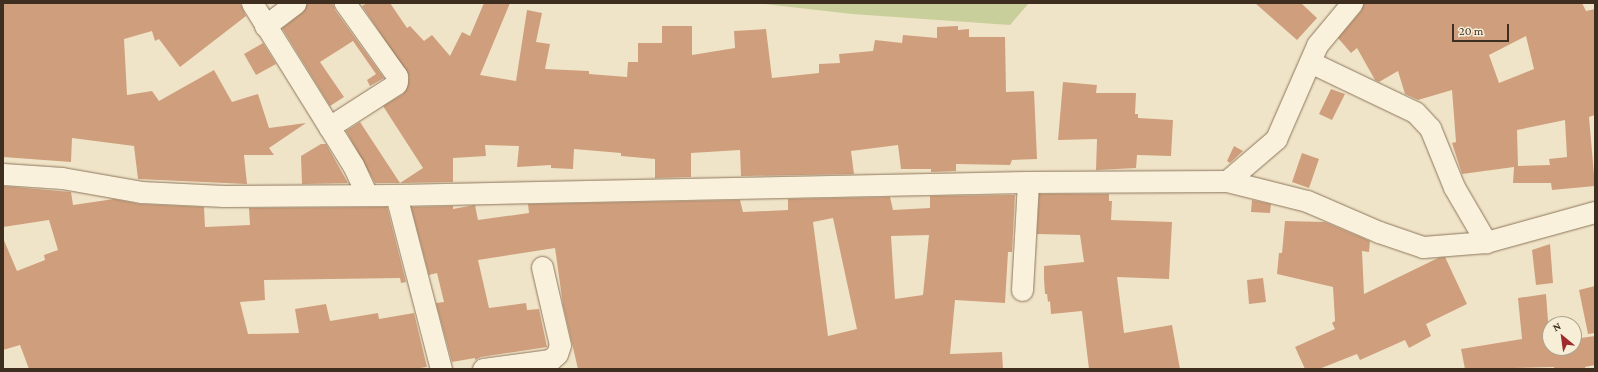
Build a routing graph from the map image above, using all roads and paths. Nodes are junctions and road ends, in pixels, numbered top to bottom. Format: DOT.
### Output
graph roads {
  1 [pos="252,3"];
  2 [pos="295,3"];
  3 [pos="345,3"];
  4 [pos="1352,3"];
  5 [pos="265,26"];
  6 [pos="1310,62"];
  7 [pos="329,127"];
  8 [pos="3,174"];
  9 [pos="1227,181"];
  10 [pos="1028,182"];
  11 [pos="367,195"];
  12 [pos="396,195"];
  13 [pos="1595,212"];
  14 [pos="1486,242"];
  15 [pos="542,267"];
  16 [pos="1022,290"];
  17 [pos="441,369"];
  18 [pos="483,369"];
  1 -- 5 [label="street"];
  2 -- 5 [label="street"];
  3 -- 7 [label="street"];
  4 -- 6 [label="street"];
  5 -- 7 [label="street"];
  6 -- 9 [label="street"];
  6 -- 14 [label="street"];
  7 -- 11 [label="street"];
  8 -- 11 [label="street"];
  9 -- 10 [label="street"];
  9 -- 14 [label="street"];
  10 -- 12 [label="street"];
  10 -- 16 [label="street"];
  11 -- 12 [label="street"];
  12 -- 17 [label="street"];
  13 -- 14 [label="street"];
  15 -- 18 [label="street"];
}
